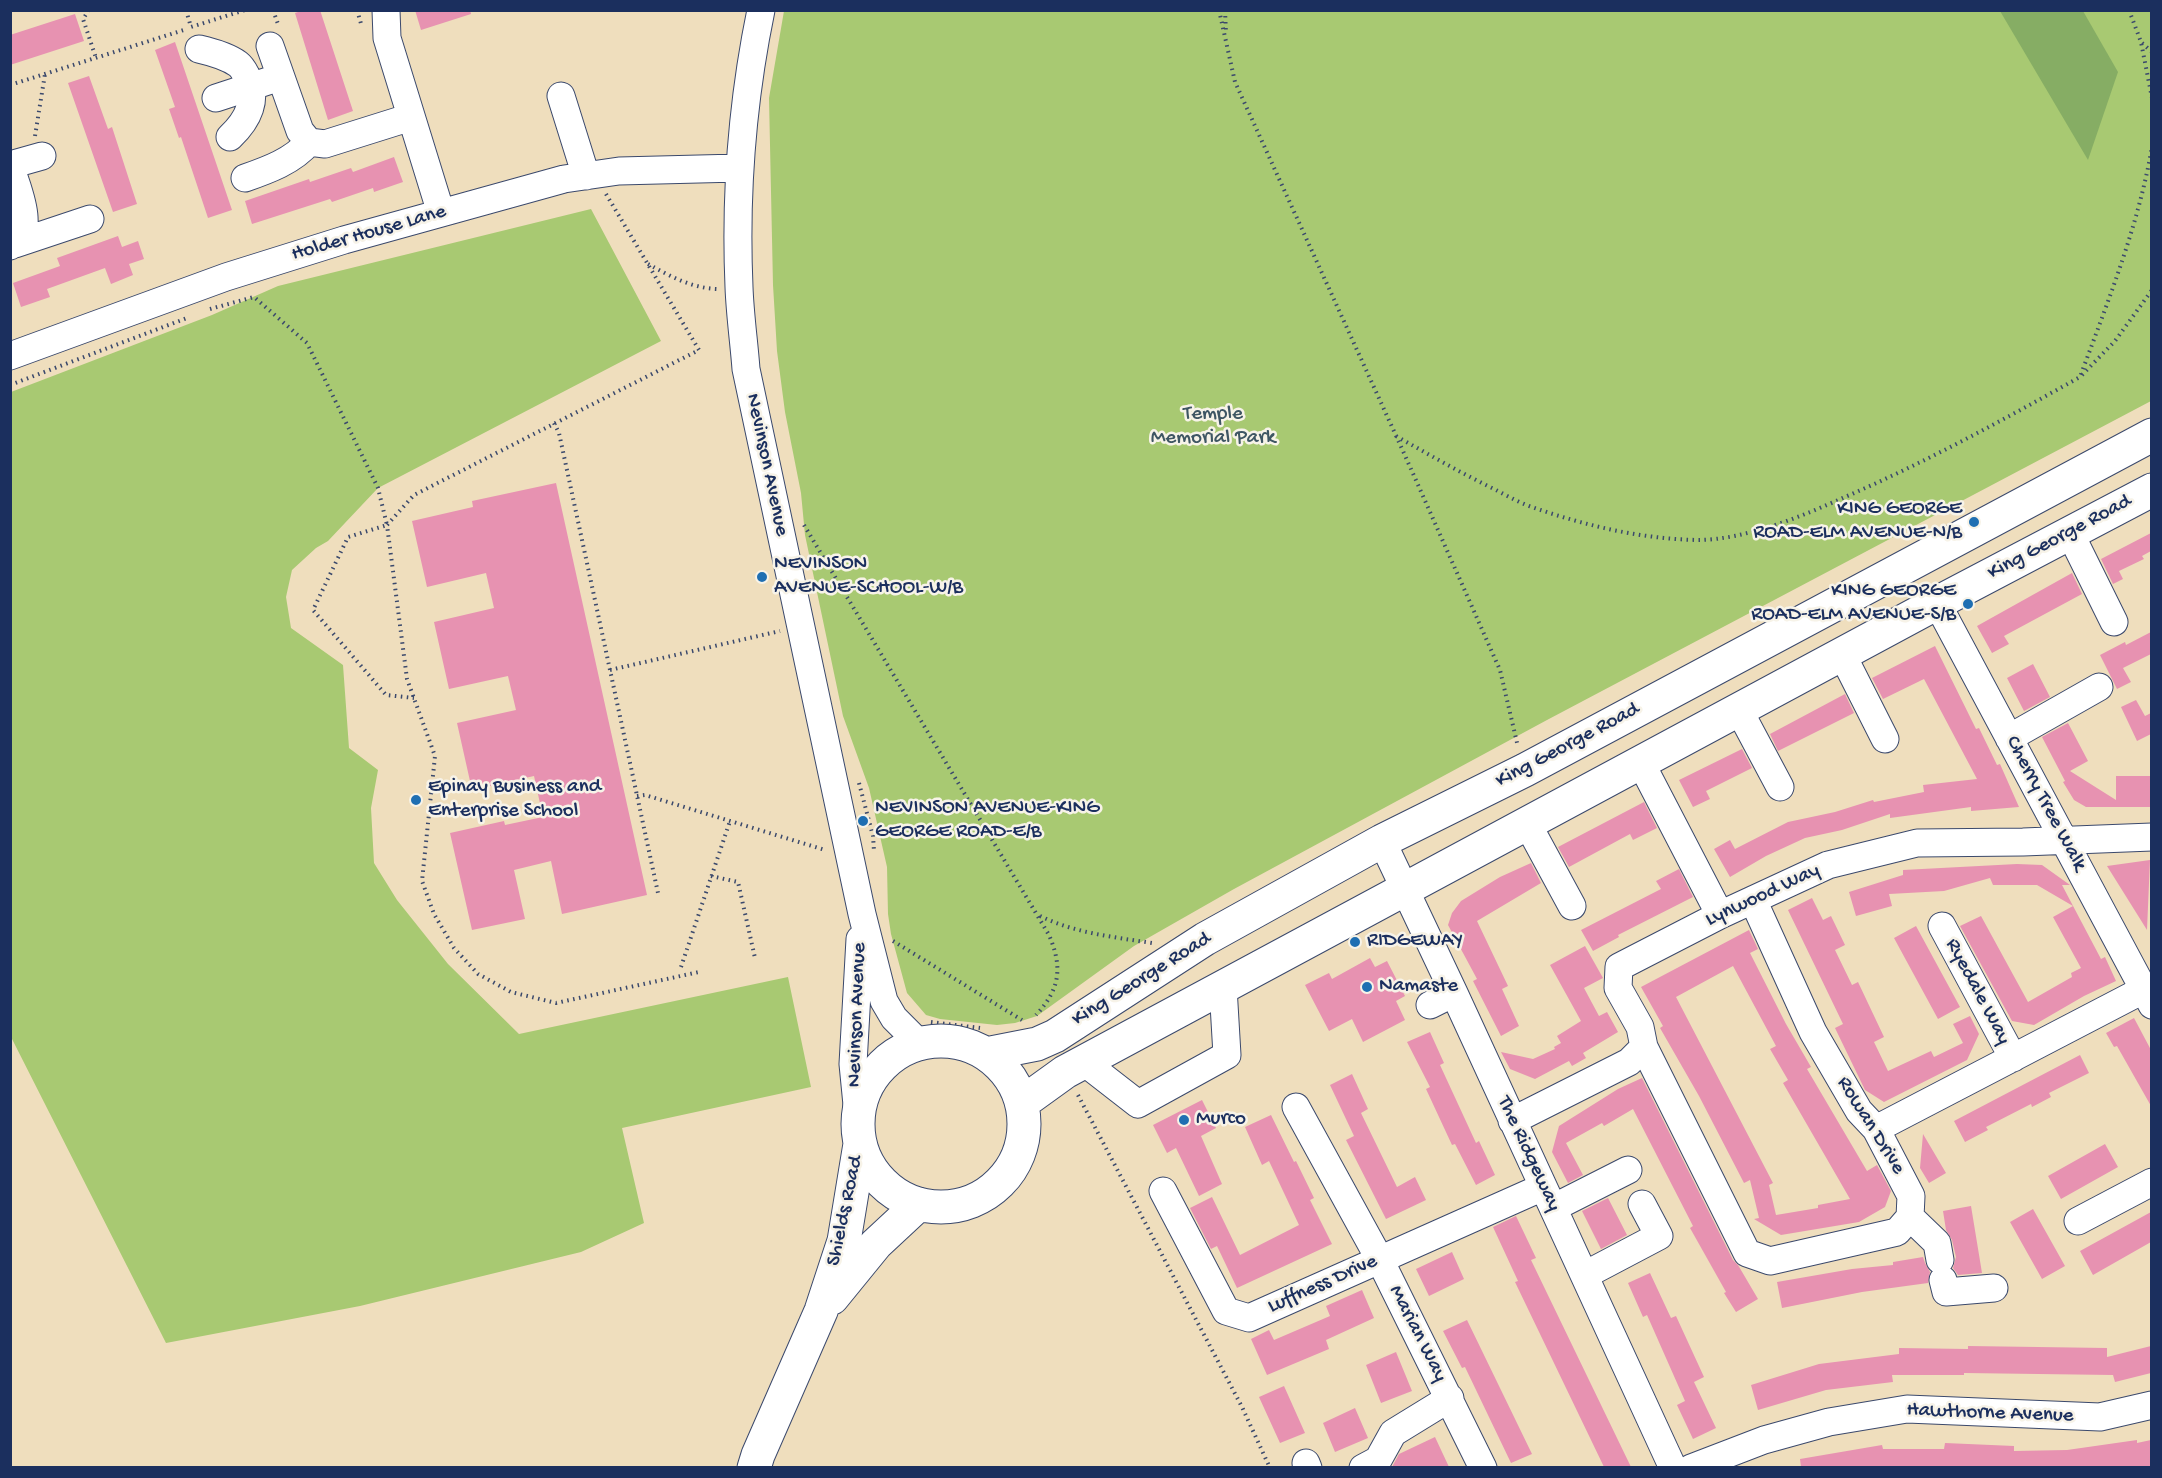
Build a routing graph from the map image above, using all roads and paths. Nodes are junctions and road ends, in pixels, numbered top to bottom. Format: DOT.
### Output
graph roads {
  1 [pos="89,10"];
  2 [pos="186,10"];
  3 [pos="245,10"];
  4 [pos="386,10"];
  5 [pos="761,10"];
  6 [pos="1219,10"];
  7 [pos="1225,10"];
  8 [pos="2129,10"];
  9 [pos="195,38"];
  10 [pos="2141,42"];
  11 [pos="270,46"];
  12 [pos="2151,52"];
  13 [pos="96,58"];
  14 [pos="45,74"];
  15 [pos="281,77"];
  16 [pos="1234,82"];
  17 [pos="10,85"];
  18 [pos="252,86"];
  19 [pos="561,96"];
  20 [pos="216,98"];
  21 [pos="2151,98"];
  22 [pos="411,117"];
  23 [pos="230,137"];
  24 [pos="309,142"];
  25 [pos="2151,147"];
  26 [pos="24,162"];
  27 [pos="739,168"];
  28 [pos="591,175"];
  29 [pos="245,178"];
  30 [pos="441,213"];
  31 [pos="90,219"];
  32 [pos="13,245"];
  33 [pos="648,264"];
  34 [pos="716,289"];
  35 [pos="2151,290"];
  36 [pos="209,310"];
  37 [pos="198,314"];
  38 [pos="10,357"];
  39 [pos="2080,377"];
  40 [pos="10,385"];
  41 [pos="554,423"];
  42 [pos="2151,435"];
  43 [pos="1396,436"];
  44 [pos="2151,490"];
  45 [pos="802,521"];
  46 [pos="387,525"];
  47 [pos="2070,533"];
  48 [pos="1915,561"];
  49 [pos="1937,603"];
  50 [pos="2114,622"];
  51 [pos="801,626"];
  52 [pos="1842,654"];
  53 [pos="610,670"];
  54 [pos="2099,687"];
  55 [pos="414,698"];
  56 [pos="1739,710"];
  57 [pos="2009,738"];
  58 [pos="1885,739"];
  59 [pos="1520,753"];
  60 [pos="1641,763"];
  61 [pos="1780,787"];
  62 [pos="637,796"];
  63 [pos="730,821"];
  64 [pos="1527,823"];
  65 [pos="2151,837"];
  66 [pos="2064,839"];
  67 [pos="1382,841"];
  68 [pos="849,850"];
  69 [pos="711,876"];
  70 [pos="1405,888"];
  71 [pos="658,893"];
  72 [pos="1753,900"];
  73 [pos="1572,906"];
  74 [pos="862,914"];
  75 [pos="1038,915"];
  76 [pos="1720,915"];
  77 [pos="1942,926"];
  78 [pos="1152,943"];
  79 [pos="891,948"];
  80 [pos="755,958"];
  81 [pos="681,967"];
  82 [pos="699,972"];
  83 [pos="1223,987"];
  84 [pos="1454,993"];
  85 [pos="2147,998"];
  86 [pos="1430,1005"];
  87 [pos="1025,1022"];
  88 [pos="1031,1024"];
  89 [pos="922,1031"];
  90 [pos="986,1041"];
  91 [pos="1644,1047"];
  92 [pos="2013,1058"];
  93 [pos="1074,1067"];
  94 [pos="1022,1103"];
  95 [pos="1296,1107"];
  96 [pos="1512,1121"];
  97 [pos="1876,1129"];
  98 [pos="859,1130"];
  99 [pos="1628,1170"];
  100 [pos="2151,1182"];
  101 [pos="1163,1191"];
  102 [pos="1548,1198"];
  103 [pos="919,1204"];
  104 [pos="1642,1204"];
  105 [pos="1910,1217"];
  106 [pos="2078,1221"];
  107 [pos="1380,1260"];
  108 [pos="1585,1275"];
  109 [pos="1994,1288"];
  110 [pos="821,1311"];
  111 [pos="1450,1398"];
  112 [pos="2151,1405"];
  113 [pos="754,1467"];
  114 [pos="1270,1467"];
  115 [pos="1363,1467"];
  116 [pos="1483,1467"];
  117 [pos="1673,1467"];
  118 [pos="1691,1467"];
  1 -- 13 [label="path"];
  2 -- 9 [label="path"];
  3 -- 9 [label="path"];
  4 -- 22 [label="street"];
  5 -- 27 [label="street, Nevinson Avenue"];
  6 -- 16 [label="path"];
  7 -- 16 [label="path"];
  8 -- 10 [label="path"];
  9 -- 13 [label="path"];
  9 -- 18 [label="street"];
  10 -- 12 [label="path"];
  10 -- 21 [label="path"];
  11 -- 15 [label="street"];
  13 -- 14 [label="path"];
  14 -- 17 [label="path"];
  14 -- 26 [label="path"];
  15 -- 18 [label="street"];
  15 -- 24 [label="street"];
  16 -- 43 [label="path"];
  18 -- 20 [label="street"];
  18 -- 23 [label="street"];
  19 -- 28 [label="street"];
  22 -- 24 [label="street"];
  22 -- 30 [label="street"];
  24 -- 29 [label="street"];
  25 -- 39 [label="path"];
  26 -- 32 [label="street"];
  27 -- 28 [label="street, Holder House Lane"];
  27 -- 51 [label="street, Nevinson Avenue"];
  28 -- 30 [label="street, Holder House Lane"];
  28 -- 33 [label="path"];
  30 -- 38 [label="street, Holder House Lane"];
  31 -- 32 [label="street"];
  33 -- 34 [label="path"];
  33 -- 41 [label="path"];
  35 -- 39 [label="path"];
  36 -- 46 [label="path"];
  37 -- 40 [label="path"];
  39 -- 43 [label="path"];
  41 -- 46 [label="path"];
  41 -- 53 [label="path"];
  42 -- 48 [label="highway, King George Road"];
  43 -- 59 [label="path"];
  44 -- 47 [label="highway, King George Road"];
  45 -- 75 [label="path"];
  46 -- 55 [label="path"];
  46 -- 55 [label="path"];
  47 -- 49 [label="highway, King George Road"];
  47 -- 50 [label="street"];
  48 -- 49 [label="highway"];
  48 -- 67 [label="highway, King George Road"];
  49 -- 52 [label="highway, King George Road"];
  49 -- 57 [label="street, Cherry Tree Walk"];
  51 -- 53 [label="path"];
  51 -- 68 [label="street, Nevinson Avenue"];
  52 -- 56 [label="highway, King George Road"];
  52 -- 58 [label="street"];
  53 -- 62 [label="path"];
  54 -- 57 [label="street"];
  55 -- 82 [label="path"];
  56 -- 60 [label="highway, King George Road"];
  56 -- 61 [label="street"];
  57 -- 66 [label="street, Cherry Tree Walk"];
  60 -- 64 [label="highway, King George Road"];
  60 -- 76 [label="street"];
  62 -- 63 [label="path"];
  62 -- 71 [label="path"];
  63 -- 68 [label="path"];
  63 -- 69 [label="path"];
  64 -- 70 [label="highway, King George Road"];
  64 -- 73 [label="street"];
  65 -- 66 [label="street, Lynwood Way"];
  66 -- 72 [label="street, Lynwood Way"];
  66 -- 85 [label="street, Cherry Tree Walk"];
  67 -- 70 [label="street, The Ridgeway"];
  67 -- 90 [label="highway, King George Road"];
  68 -- 74 [label="street, Nevinson Avenue"];
  69 -- 80 [label="path"];
  69 -- 81 [label="path"];
  70 -- 83 [label="highway, King George Road"];
  70 -- 84 [label="street, The Ridgeway"];
  72 -- 76 [label="street, Lynwood Way"];
  72 -- 97 [label="street, Rowan Drive"];
  74 -- 89 [label="street, Nevinson Avenue"];
  74 -- 98 [label="street, Nevinson Avenue"];
  75 -- 78 [label="path"];
  75 -- 88 [label="path"];
  76 -- 91 [label="street, Lynwood Way"];
  77 -- 92 [label="street, Ryedale Way"];
  79 -- 87 [label="path"];
  83 -- 93 [label="highway, King George Road"];
  83 -- 93 [label="street"];
  84 -- 86 [label="street"];
  84 -- 96 [label="street, The Ridgeway"];
  85 -- 92 [label="street, Ryedale Way"];
  89 -- 90 [label="highway"];
  89 -- 90 [label="path"];
  89 -- 98 [label="highway"];
  90 -- 94 [label="highway"];
  91 -- 96 [label="street"];
  91 -- 105 [label="street"];
  92 -- 97 [label="street, Ryedale Way"];
  93 -- 94 [label="highway, King George Road"];
  93 -- 114 [label="path"];
  94 -- 103 [label="highway"];
  95 -- 107 [label="street, Marian Way"];
  96 -- 102 [label="street, The Ridgeway"];
  97 -- 105 [label="street, Rowan Drive"];
  98 -- 103 [label="highway"];
  98 -- 110 [label="highway, Shields Road"];
  99 -- 102 [label="street, Luffness Drive"];
  100 -- 106 [label="street"];
  101 -- 107 [label="street, Luffness Drive"];
  102 -- 107 [label="street, Luffness Drive"];
  102 -- 108 [label="street, The Ridgeway"];
  103 -- 110 [label="highway, Shields Road"];
  104 -- 108 [label="street"];
  105 -- 109 [label="street"];
  107 -- 111 [label="street, Marian Way"];
  108 -- 117 [label="street, The Ridgeway"];
  110 -- 113 [label="highway, Shields Road"];
  111 -- 115 [label="street"];
  111 -- 116 [label="street, Marian Way"];
  112 -- 118 [label="street, Hawthorne Avenue"];
}
